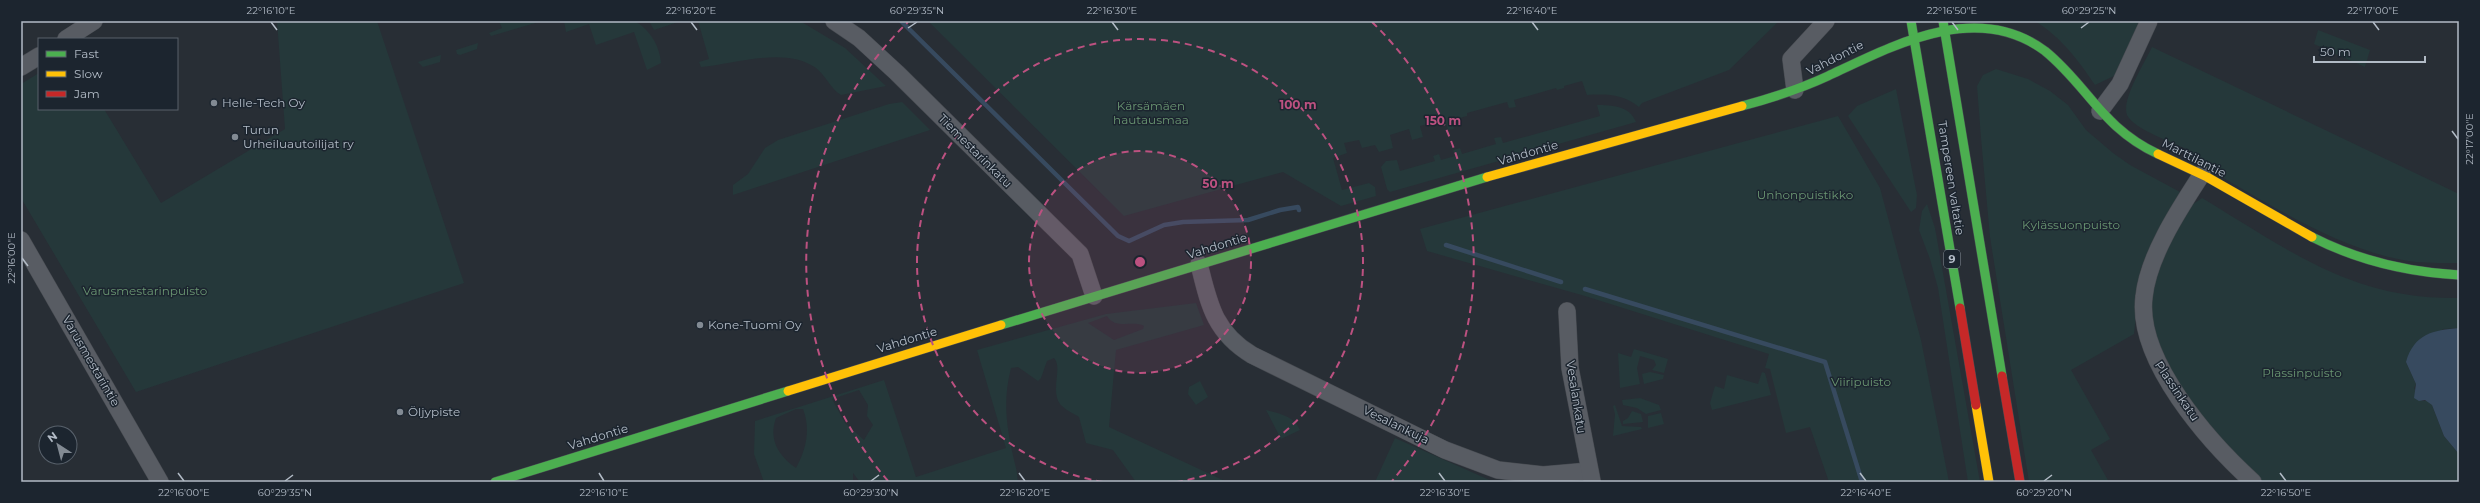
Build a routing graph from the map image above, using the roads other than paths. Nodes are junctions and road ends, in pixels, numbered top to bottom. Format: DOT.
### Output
graph roads {
  1 [pos="94,21"];
  2 [pos="834,21"];
  3 [pos="1826,21"];
  4 [pos="1911,21"];
  5 [pos="2149,21"];
  6 [pos="1943,25"];
  7 [pos="1914,35"];
  8 [pos="68,38"];
  9 [pos="38,57"];
  10 [pos="21,67"];
  11 [pos="1795,90"];
  12 [pos="2100,111"];
  13 [pos="2202,174"];
  14 [pos="21,240"];
  15 [pos="1199,264"];
  16 [pos="2459,275"];
  17 [pos="1094,296"];
  18 [pos="1567,311"];
  19 [pos="1591,476"];
  20 [pos="160,482"];
  21 [pos="495,482"];
  22 [pos="1989,482"];
  23 [pos="2020,482"];
  24 [pos="2253,482"];
  1 -- 8 [label="street"];
  2 -- 17 [label="street, Tiemestarinkatu"];
  3 -- 11 [label="street"];
  4 -- 7 [label="main road, Tampereen valtatie / 9"];
  5 -- 12 [label="street"];
  6 -- 7 [label="main road, Vahdontie"];
  6 -- 12 [label="main road, Marttilantie"];
  6 -- 23 [label="main road, Tampereen valtatie"];
  7 -- 11 [label="main road, Vahdontie"];
  7 -- 22 [label="main road, Tampereen valtatie / 9"];
  9 -- 10 [label="street"];
  11 -- 15 [label="main road, Vahdontie"];
  12 -- 13 [label="main road, Marttilantie"];
  13 -- 16 [label="main road, Marttilantie"];
  13 -- 24 [label="street, Plassinkatu"];
  14 -- 20 [label="street, Varusmestarintie"];
  15 -- 17 [label="main road, Vahdontie"];
  15 -- 19 [label="street, Vesalankuja"];
  17 -- 21 [label="main road, Vahdontie"];
  18 -- 19 [label="street, Vesalankatu"];
}
